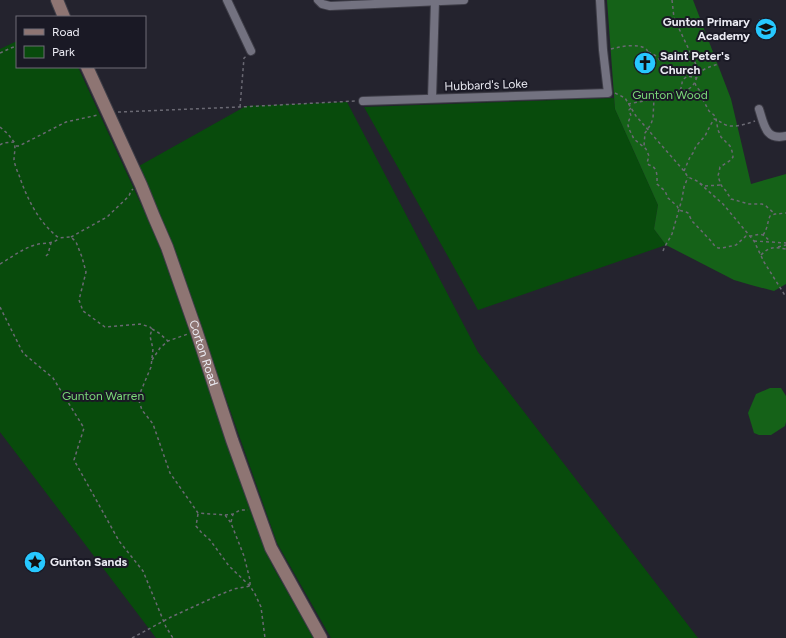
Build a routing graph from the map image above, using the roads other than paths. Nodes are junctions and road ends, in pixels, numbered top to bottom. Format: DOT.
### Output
graph roads {
  1 [pos="57,0"];
  2 [pos="227,0"];
  3 [pos="318,0"];
  4 [pos="464,0"];
  5 [pos="600,0"];
  6 [pos="435,1"];
  7 [pos="64,16"];
  8 [pos="251,51"];
  9 [pos="88,68"];
  10 [pos="432,98"];
  11 [pos="363,101"];
  12 [pos="759,109"];
  13 [pos="786,136"];
  14 [pos="321,638"];
  1 -- 7 [label="main road"];
  2 -- 8 [label="street"];
  3 -- 6 [label="street"];
  4 -- 6 [label="street"];
  5 -- 10 [label="street, Hubbard's Loke"];
  6 -- 10 [label="street"];
  9 -- 14 [label="main road, Corton Road"];
  10 -- 11 [label="street, Hubbard's Loke"];
  12 -- 13 [label="street"];
}
